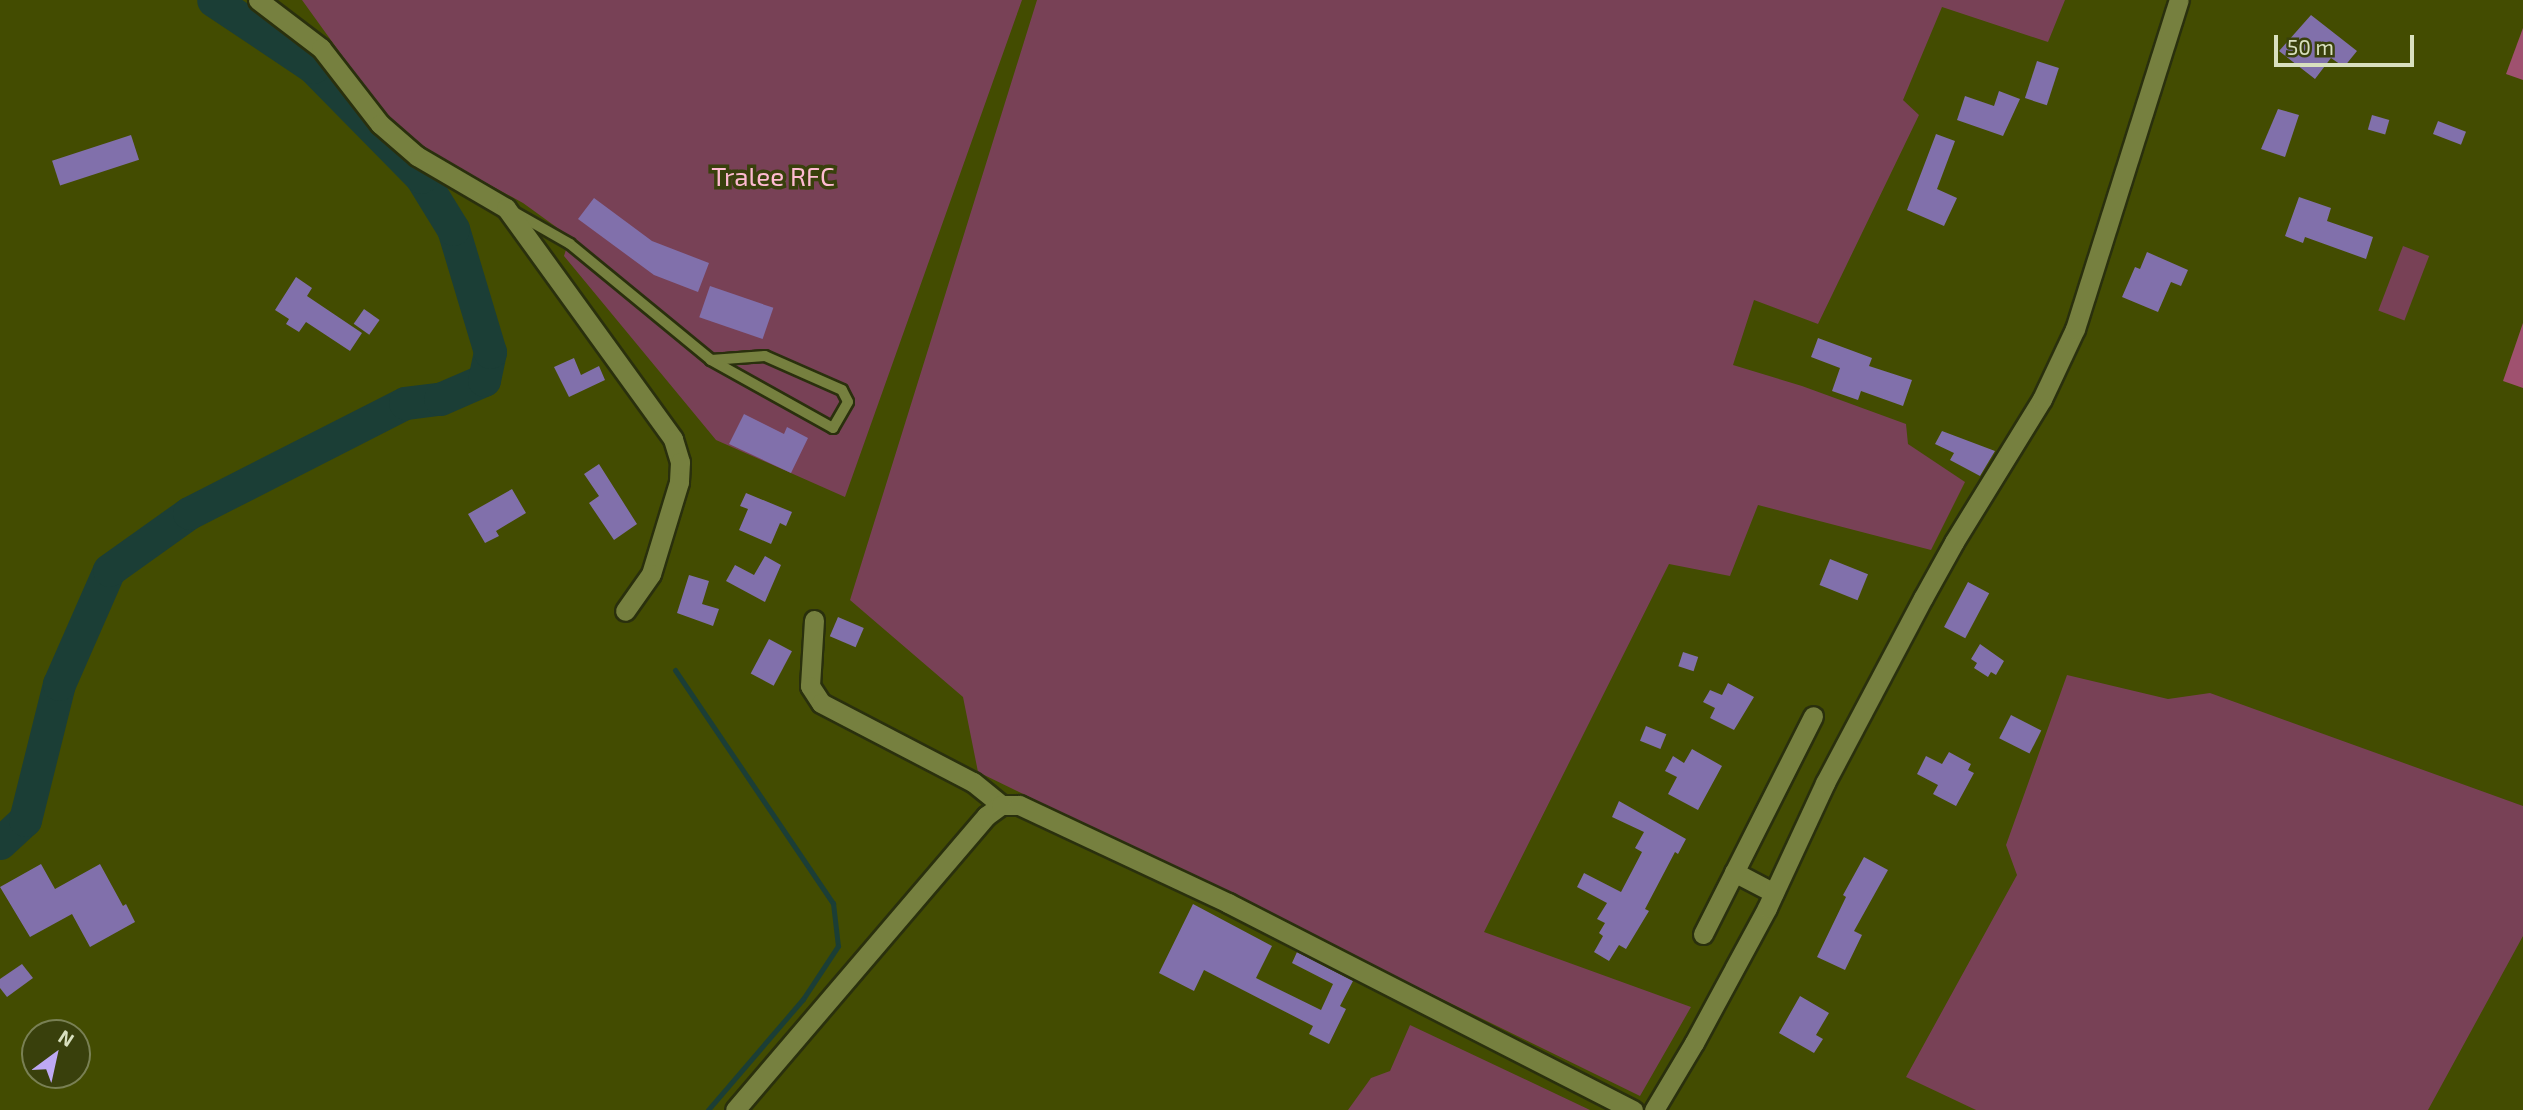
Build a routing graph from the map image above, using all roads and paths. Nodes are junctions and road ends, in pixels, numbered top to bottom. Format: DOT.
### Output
graph roads {
  1 [pos="258,0"];
  2 [pos="2179,0"];
  3 [pos="506,208"];
  4 [pos="711,359"];
  5 [pos="625,611"];
  6 [pos="814,620"];
  7 [pos="1813,716"];
  8 [pos="1002,805"];
  9 [pos="1734,872"];
  10 [pos="1773,893"];
  11 [pos="1703,934"];
  12 [pos="735,1110"];
  13 [pos="1633,1110"];
  14 [pos="1654,1110"];
  1 -- 3 [label="street"];
  2 -- 10 [label="street"];
  3 -- 4 [label="lane"];
  3 -- 5 [label="street"];
  4 -- 4 [label="lane"];
  6 -- 8 [label="street"];
  7 -- 9 [label="street"];
  8 -- 12 [label="street"];
  8 -- 13 [label="street"];
  9 -- 10 [label="street"];
  9 -- 11 [label="street"];
  10 -- 14 [label="street"];
}
